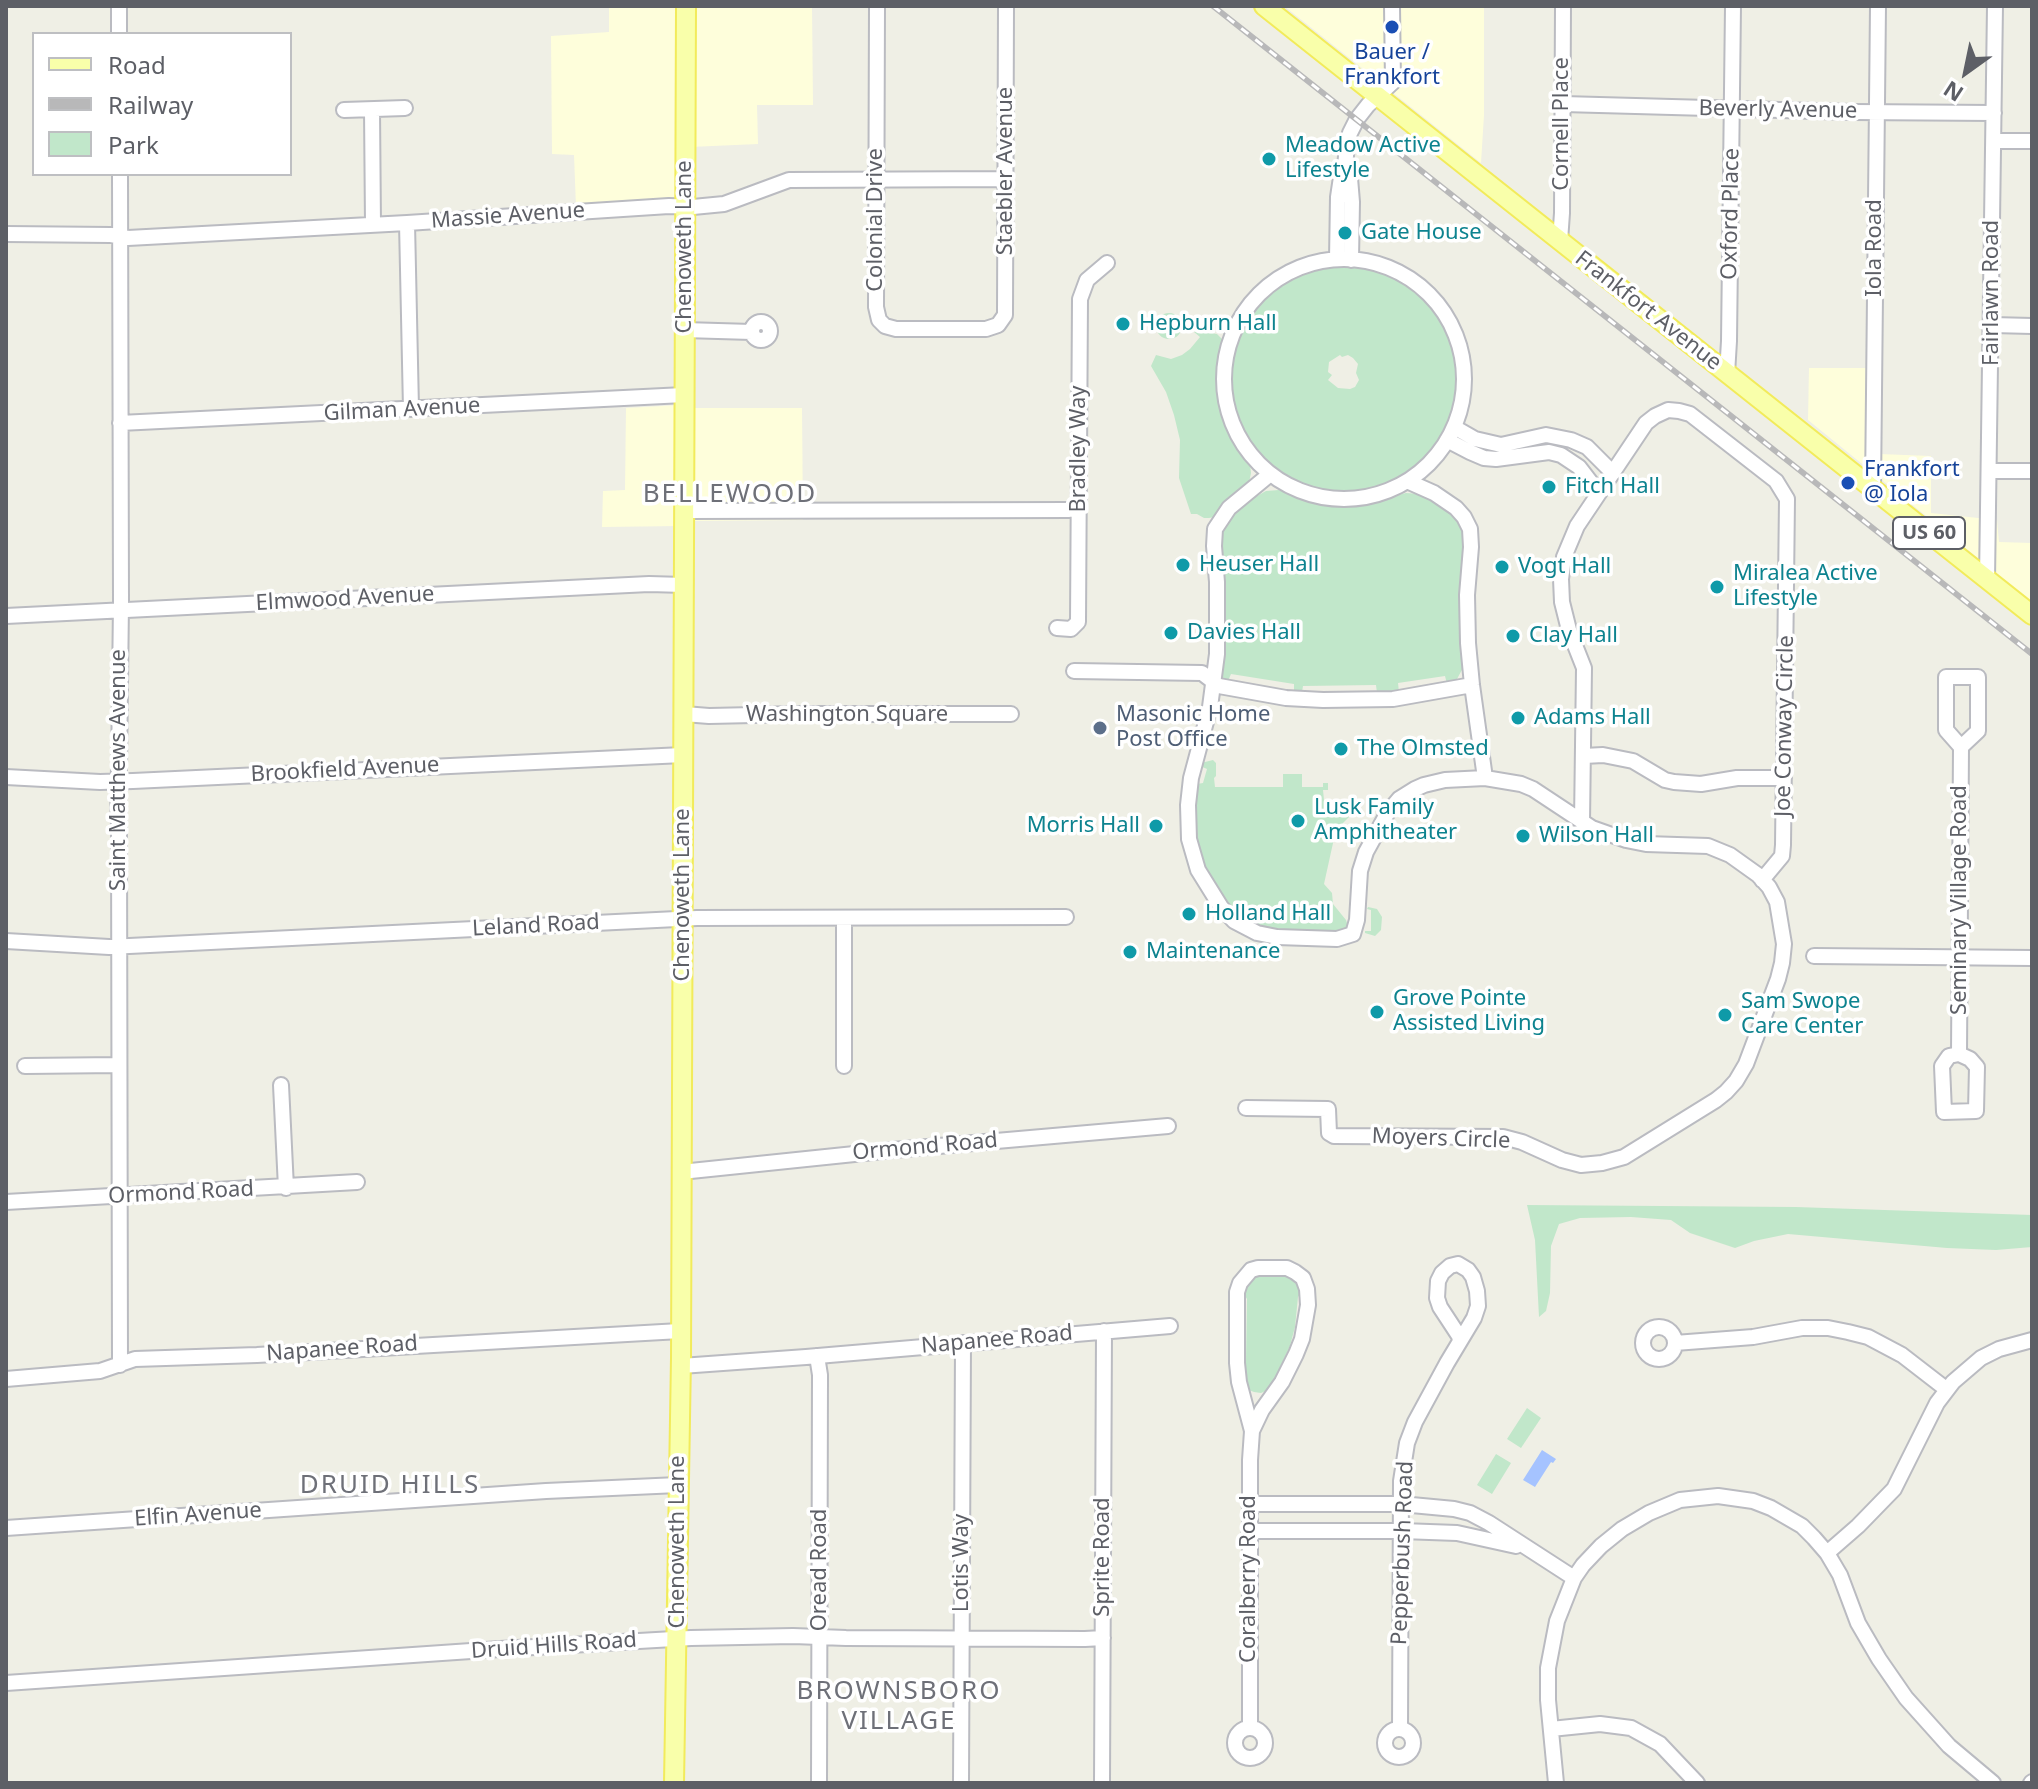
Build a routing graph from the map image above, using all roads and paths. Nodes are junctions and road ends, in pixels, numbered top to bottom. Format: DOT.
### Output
graph roads {
  1 [pos="119,6"];
  2 [pos="686,6"];
  3 [pos="877,6"];
  4 [pos="1006,6"];
  5 [pos="1264,6"];
  6 [pos="1392,6"];
  7 [pos="1563,6"];
  8 [pos="1733,6"];
  9 [pos="1878,6"];
  10 [pos="1995,6"];
  11 [pos="119,32"];
  12 [pos="1377,96"];
  13 [pos="1563,104"];
  14 [pos="405,108"];
  15 [pos="1732,109"];
  16 [pos="344,110"];
  17 [pos="372,110"];
  18 [pos="1877,112"];
  19 [pos="1994,113"];
  20 [pos="1994,141"];
  21 [pos="2032,141"];
  22 [pos="120,176"];
  23 [pos="876,179"];
  24 [pos="1006,179"];
  25 [pos="1345,206"];
  26 [pos="685,207"];
  27 [pos="407,223"];
  28 [pos="373,225"];
  29 [pos="6,234"];
  30 [pos="120,236"];
  31 [pos="1560,241"];
  32 [pos="1342,257"];
  33 [pos="1107,263"];
  34 [pos="1992,325"];
  35 [pos="2032,326"];
  36 [pos="990,329"];
  37 [pos="684,330"];
  38 [pos="752,332"];
  39 [pos="1727,374"];
  40 [pos="684,395"];
  41 [pos="411,409"];
  42 [pos="120,423"];
  43 [pos="1451,434"];
  44 [pos="1990,471"];
  45 [pos="2032,471"];
  46 [pos="1613,473"];
  47 [pos="1269,475"];
  48 [pos="1407,481"];
  49 [pos="1873,489"];
  50 [pos="1599,493"];
  51 [pos="1069,510"];
  52 [pos="684,511"];
  53 [pos="1987,580"];
  54 [pos="684,585"];
  55 [pos="121,610"];
  56 [pos="2032,615"];
  57 [pos="6,616"];
  58 [pos="1057,628"];
  59 [pos="1074,671"];
  60 [pos="1213,680"];
  61 [pos="1472,685"];
  62 [pos="684,714"];
  63 [pos="1011,714"];
  64 [pos="1961,747"];
  65 [pos="683,755"];
  66 [pos="1584,756"];
  67 [pos="6,777"];
  68 [pos="1485,778"];
  69 [pos="1784,778"];
  70 [pos="118,781"];
  71 [pos="1582,822"];
  72 [pos="1762,880"];
  73 [pos="1066,917"];
  74 [pos="844,918"];
  75 [pos="683,919"];
  76 [pos="6,941"];
  77 [pos="119,946"];
  78 [pos="1814,956"];
  79 [pos="1960,957"];
  80 [pos="2032,958"];
  81 [pos="1959,1054"];
  82 [pos="119,1065"];
  83 [pos="25,1066"];
  84 [pos="844,1066"];
  85 [pos="281,1085"];
  86 [pos="1246,1108"];
  87 [pos="1168,1126"];
  88 [pos="681,1172"];
  89 [pos="357,1182"];
  90 [pos="286,1188"];
  91 [pos="120,1196"];
  92 [pos="6,1202"];
  93 [pos="1170,1326"];
  94 [pos="680,1331"];
  95 [pos="1104,1331"];
  96 [pos="2032,1340"];
  97 [pos="1460,1341"];
  98 [pos="963,1343"];
  99 [pos="1675,1343"];
  100 [pos="817,1356"];
  101 [pos="120,1365"];
  102 [pos="681,1366"];
  103 [pos="6,1379"];
  104 [pos="1946,1389"];
  105 [pos="1240,1390"];
  106 [pos="1269,1398"];
  107 [pos="1252,1431"];
  108 [pos="678,1485"];
  109 [pos="1249,1504"];
  110 [pos="1401,1504"];
  111 [pos="6,1528"];
  112 [pos="1249,1531"];
  113 [pos="1402,1531"];
  114 [pos="1528,1550"];
  115 [pos="1827,1553"];
  116 [pos="1574,1578"];
  117 [pos="820,1638"];
  118 [pos="1103,1638"];
  119 [pos="678,1639"];
  120 [pos="962,1639"];
  121 [pos="6,1683"];
  122 [pos="1250,1728"];
  123 [pos="1400,1729"];
  124 [pos="1551,1729"];
  125 [pos="674,1783"];
  126 [pos="819,1783"];
  127 [pos="961,1783"];
  128 [pos="1102,1783"];
  129 [pos="1556,1783"];
  130 [pos="1697,1783"];
  131 [pos="1993,1783"];
  1 -- 11 [label="street"];
  2 -- 26 [label="main road, Chenoweth Lane"];
  3 -- 23 [label="street, Colonial Drive"];
  4 -- 24 [label="street, Staebler Avenue"];
  5 -- 12 [label="main road, Frankfort Avenue / US 60"];
  6 -- 12 [label="street"];
  7 -- 13 [label="street, Cornell Place"];
  8 -- 15 [label="street, Oxford Place"];
  9 -- 18 [label="street, Iola Road"];
  10 -- 19 [label="street, Fairlawn Road"];
  12 -- 25 [label="street"];
  12 -- 31 [label="main road, Frankfort Avenue / US 60"];
  13 -- 15 [label="street, Beverly Avenue"];
  13 -- 31 [label="street, Cornell Place"];
  14 -- 17 [label="street"];
  15 -- 18 [label="street, Beverly Avenue"];
  15 -- 39 [label="street, Oxford Place"];
  16 -- 17 [label="street"];
  17 -- 28 [label="street"];
  18 -- 19 [label="street, Beverly Avenue"];
  18 -- 49 [label="street, Iola Road"];
  19 -- 20 [label="street, Fairlawn Road"];
  20 -- 21 [label="street"];
  20 -- 34 [label="street, Fairlawn Road"];
  22 -- 30 [label="street, Saint Matthews Avenue"];
  23 -- 24 [label="street, Massie Avenue"];
  23 -- 26 [label="street, Massie Avenue"];
  23 -- 36 [label="street, Colonial Drive"];
  24 -- 36 [label="street, Staebler Avenue"];
  25 -- 32 [label="street"];
  25 -- 32 [label="street"];
  26 -- 27 [label="street, Massie Avenue"];
  26 -- 37 [label="main road, Chenoweth Lane"];
  27 -- 28 [label="street, Massie Avenue"];
  27 -- 41 [label="street"];
  28 -- 30 [label="street, Massie Avenue"];
  29 -- 30 [label="street, Massie Avenue"];
  30 -- 42 [label="street, Saint Matthews Avenue"];
  31 -- 39 [label="main road, Frankfort Avenue / US 60"];
  32 -- 43 [label="street"];
  32 -- 47 [label="street"];
  33 -- 58 [label="street, Bradley Way"];
  34 -- 35 [label="street"];
  34 -- 44 [label="street, Fairlawn Road"];
  37 -- 38 [label="street"];
  37 -- 40 [label="main road, Chenoweth Lane"];
  39 -- 49 [label="main road, Frankfort Avenue / US 60"];
  40 -- 41 [label="street, Gilman Avenue"];
  40 -- 52 [label="main road, Chenoweth Lane"];
  41 -- 42 [label="street, Gilman Avenue"];
  42 -- 55 [label="street, Saint Matthews Avenue"];
  43 -- 46 [label="street"];
  43 -- 48 [label="street"];
  43 -- 50 [label="street"];
  44 -- 45 [label="street"];
  44 -- 53 [label="street, Fairlawn Road"];
  46 -- 50 [label="street, Joe Conway Circle"];
  46 -- 69 [label="street, Joe Conway Circle"];
  47 -- 48 [label="street"];
  47 -- 60 [label="street, Moyers Circle"];
  48 -- 61 [label="street"];
  49 -- 53 [label="main road, Frankfort Avenue / US 60"];
  50 -- 66 [label="street, Joe Conway Circle"];
  51 -- 52 [label="street"];
  52 -- 54 [label="main road, Chenoweth Lane"];
  53 -- 56 [label="main road, Frankfort Avenue / US 60"];
  54 -- 55 [label="street, Elmwood Avenue"];
  54 -- 62 [label="main road, Chenoweth Lane"];
  55 -- 57 [label="street, Elmwood Avenue"];
  55 -- 70 [label="street, Saint Matthews Avenue"];
  59 -- 60 [label="street"];
  60 -- 61 [label="street"];
  60 -- 68 [label="street, Moyers Circle"];
  61 -- 68 [label="street"];
  62 -- 63 [label="street, Washington Square"];
  62 -- 65 [label="main road, Chenoweth Lane"];
  64 -- 64 [label="street, Seminary Village Road"];
  64 -- 79 [label="street, Seminary Village Road"];
  65 -- 70 [label="street, Brookfield Avenue"];
  65 -- 75 [label="main road, Chenoweth Lane"];
  66 -- 69 [label="street"];
  66 -- 71 [label="street, Joe Conway Circle"];
  67 -- 70 [label="street, Brookfield Avenue"];
  68 -- 71 [label="street, Moyers Circle"];
  69 -- 72 [label="street, Joe Conway Circle"];
  70 -- 77 [label="street, Saint Matthews Avenue"];
  71 -- 72 [label="street, Moyers Circle"];
  72 -- 86 [label="street, Moyers Circle"];
  73 -- 74 [label="street, Leland Road"];
  74 -- 75 [label="street, Leland Road"];
  74 -- 84 [label="street"];
  75 -- 77 [label="street, Leland Road"];
  75 -- 88 [label="main road, Chenoweth Lane"];
  76 -- 77 [label="street, Leland Road"];
  77 -- 82 [label="street, Saint Matthews Avenue"];
  78 -- 79 [label="street"];
  79 -- 80 [label="street"];
  79 -- 81 [label="street, Seminary Village Road"];
  82 -- 83 [label="street"];
  82 -- 91 [label="street, Saint Matthews Avenue"];
  85 -- 90 [label="street"];
  87 -- 88 [label="street, Ormond Road"];
  88 -- 94 [label="main road, Chenoweth Lane"];
  89 -- 90 [label="street, Ormond Road"];
  90 -- 91 [label="street, Ormond Road"];
  91 -- 92 [label="street, Ormond Road"];
  91 -- 101 [label="street, Saint Matthews Avenue"];
  93 -- 95 [label="street, Napanee Road"];
  94 -- 101 [label="street, Napanee Road"];
  94 -- 102 [label="main road, Chenoweth Lane"];
  95 -- 98 [label="street, Napanee Road"];
  95 -- 118 [label="street, Sprite Road"];
  96 -- 104 [label="street"];
  97 -- 97 [label="street, Pepperbush Road"];
  97 -- 110 [label="street, Pepperbush Road"];
  98 -- 100 [label="street, Napanee Road"];
  98 -- 120 [label="street, Lotis Way"];
  99 -- 104 [label="street"];
  100 -- 102 [label="street, Napanee Road"];
  100 -- 117 [label="street, Oread Road"];
  101 -- 103 [label="street, Napanee Road"];
  102 -- 108 [label="main road, Chenoweth Lane"];
  104 -- 115 [label="street"];
  105 -- 106 [label="street"];
  105 -- 106 [label="street, Coralberry Road"];
  105 -- 107 [label="street, Coralberry Road"];
  106 -- 107 [label="street, Coralberry Road"];
  107 -- 109 [label="street, Coralberry Road"];
  108 -- 111 [label="street, Elfin Avenue"];
  108 -- 119 [label="main road, Chenoweth Lane"];
  109 -- 110 [label="street"];
  109 -- 112 [label="street, Coralberry Road"];
  110 -- 113 [label="street, Pepperbush Road"];
  110 -- 114 [label="street"];
  112 -- 113 [label="street"];
  112 -- 122 [label="street, Coralberry Road"];
  113 -- 114 [label="street"];
  113 -- 123 [label="street, Pepperbush Road"];
  114 -- 116 [label="street"];
  115 -- 116 [label="street"];
  115 -- 131 [label="street"];
  116 -- 124 [label="street"];
  117 -- 119 [label="street, Druid Hills Road"];
  117 -- 120 [label="street, Druid Hills Road"];
  117 -- 126 [label="street, Oread Road"];
  118 -- 120 [label="street, Druid Hills Road"];
  118 -- 128 [label="street, Sprite Road"];
  119 -- 121 [label="street, Druid Hills Road"];
  119 -- 125 [label="main road, Chenoweth Lane"];
  120 -- 127 [label="street, Lotis Way"];
  124 -- 129 [label="street"];
  124 -- 130 [label="street"];
}
